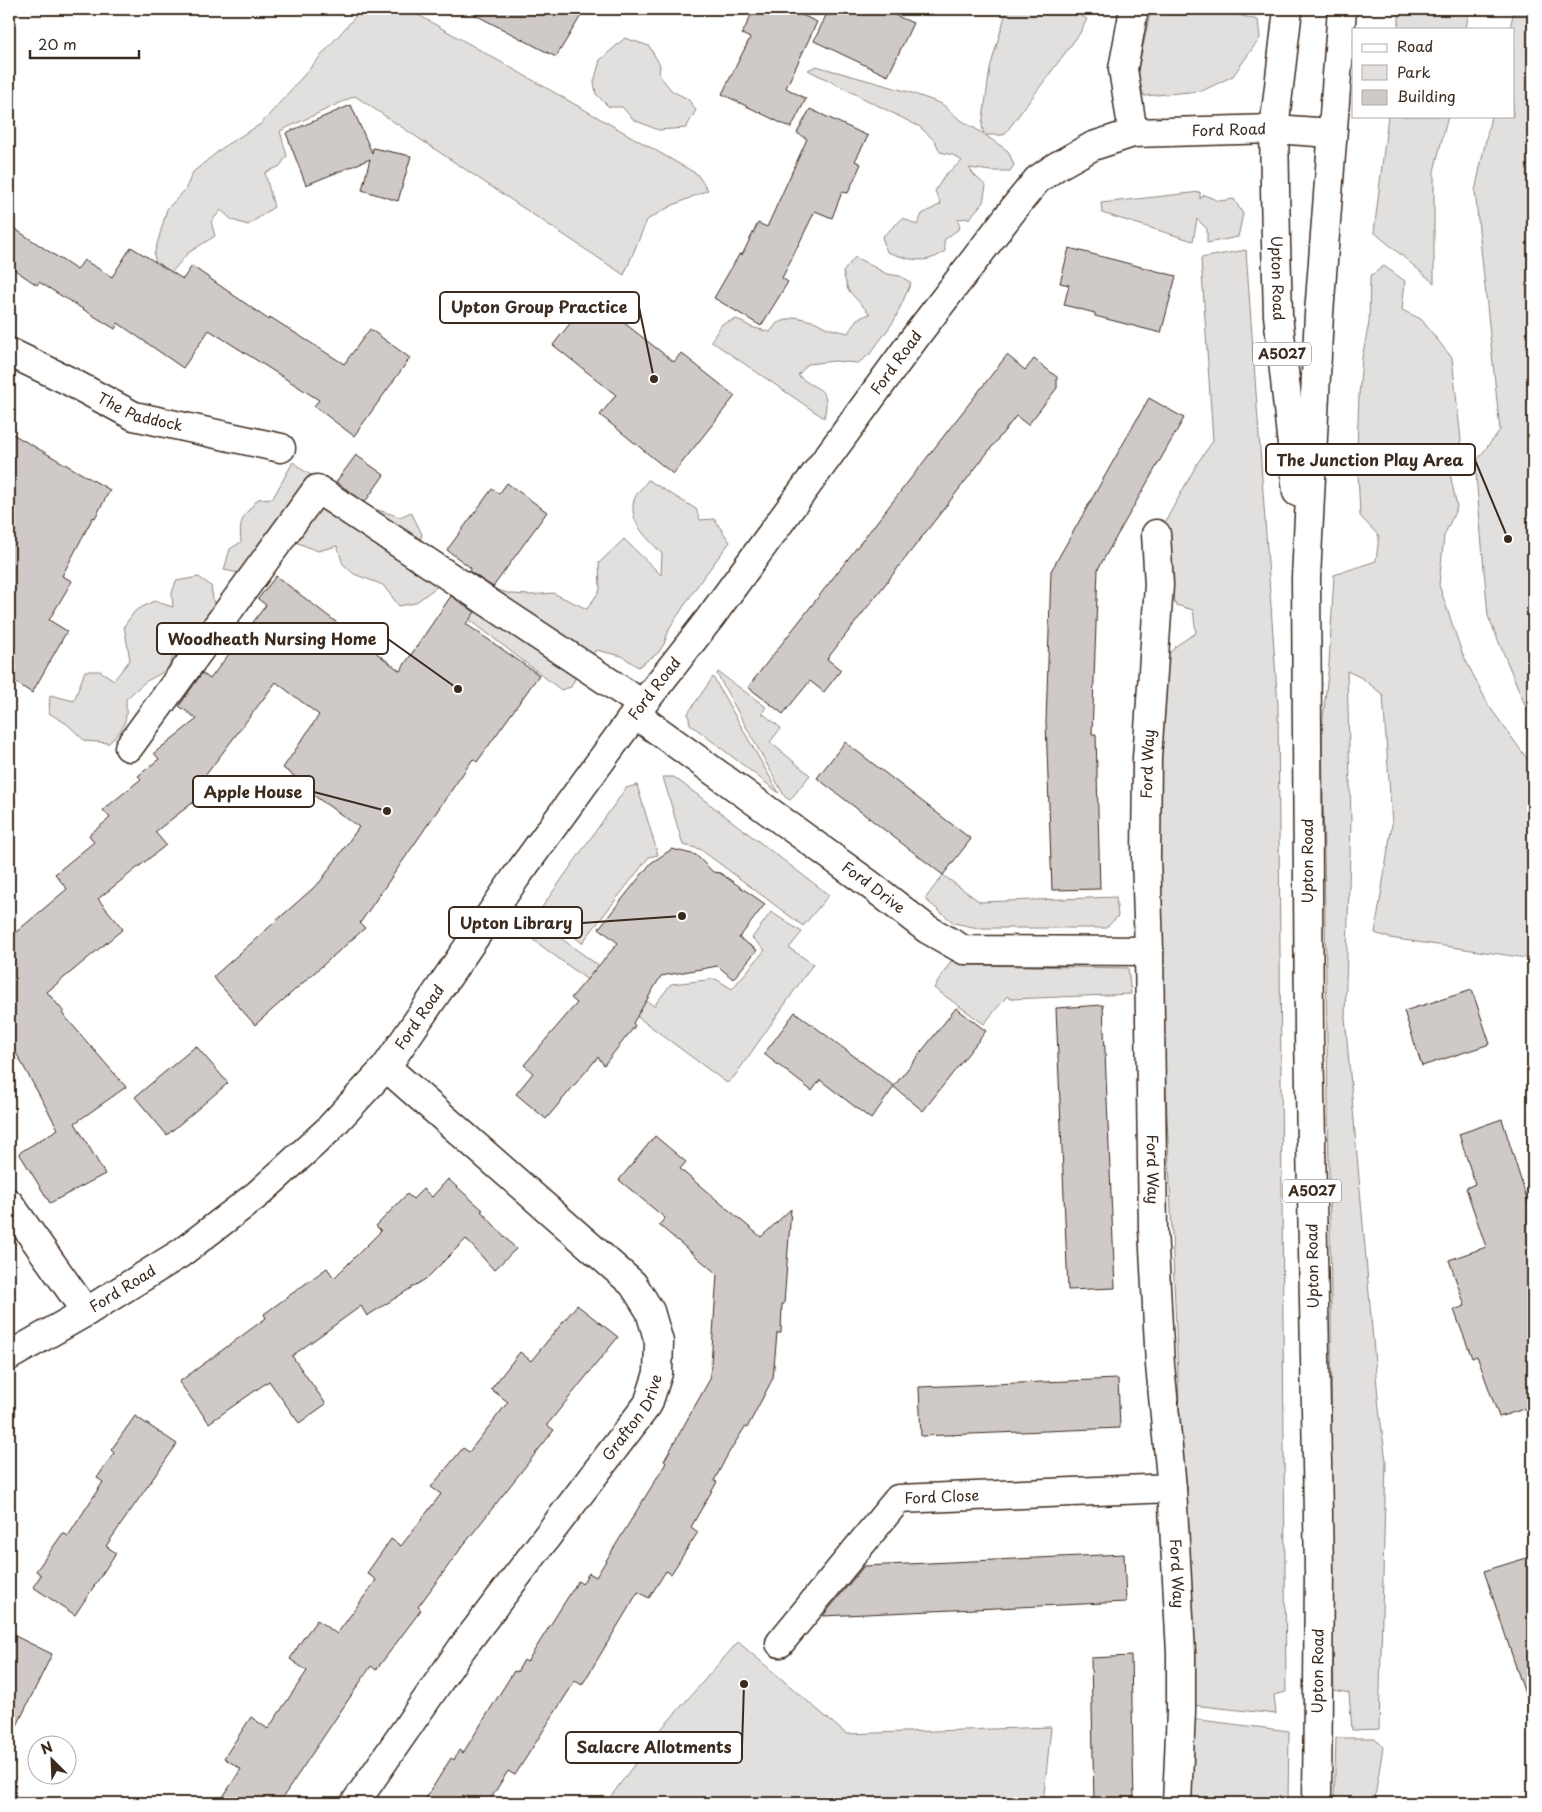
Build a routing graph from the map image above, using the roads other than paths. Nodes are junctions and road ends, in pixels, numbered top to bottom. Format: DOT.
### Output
graph roads {
  1 [pos="1134,9"];
  2 [pos="1288,9"];
  3 [pos="1342,9"];
  4 [pos="1274,129"];
  5 [pos="1133,133"];
  6 [pos="1332,133"];
  7 [pos="9,352"];
  8 [pos="281,448"];
  9 [pos="1156,534"];
  10 [pos="1306,578"];
  11 [pos="639,709"];
  12 [pos="129,747"];
  13 [pos="1149,951"];
  14 [pos="386,1067"];
  15 [pos="9,1203"];
  16 [pos="86,1312"];
  17 [pos="9,1356"];
  18 [pos="1172,1488"];
  19 [pos="780,1643"];
  20 [pos="355,1803"];
  21 [pos="1176,1803"];
  22 [pos="1317,1803"];
  1 -- 5 [label="street"];
  2 -- 4 [label="street, Upton Road / A5027"];
  3 -- 6 [label="street, Upton Road / A5027"];
  4 -- 5 [label="street, Ford Road"];
  4 -- 6 [label="street, Ford Road"];
  4 -- 10 [label="street, Upton Road / A5027"];
  5 -- 11 [label="street, Ford Road"];
  6 -- 10 [label="street, Upton Road / A5027"];
  7 -- 8 [label="street, The Paddock"];
  9 -- 13 [label="street, Ford Way"];
  10 -- 22 [label="street, Upton Road / A5027"];
  11 -- 12 [label="street, Ford Drive"];
  11 -- 13 [label="street, Ford Drive"];
  11 -- 14 [label="street, Ford Road"];
  13 -- 18 [label="street, Ford Way"];
  14 -- 16 [label="street, Ford Road"];
  14 -- 20 [label="street, Grafton Drive"];
  15 -- 16 [label="street"];
  16 -- 17 [label="street, Ford Road"];
  18 -- 19 [label="street, Ford Close"];
  18 -- 21 [label="street, Ford Way"];
}
